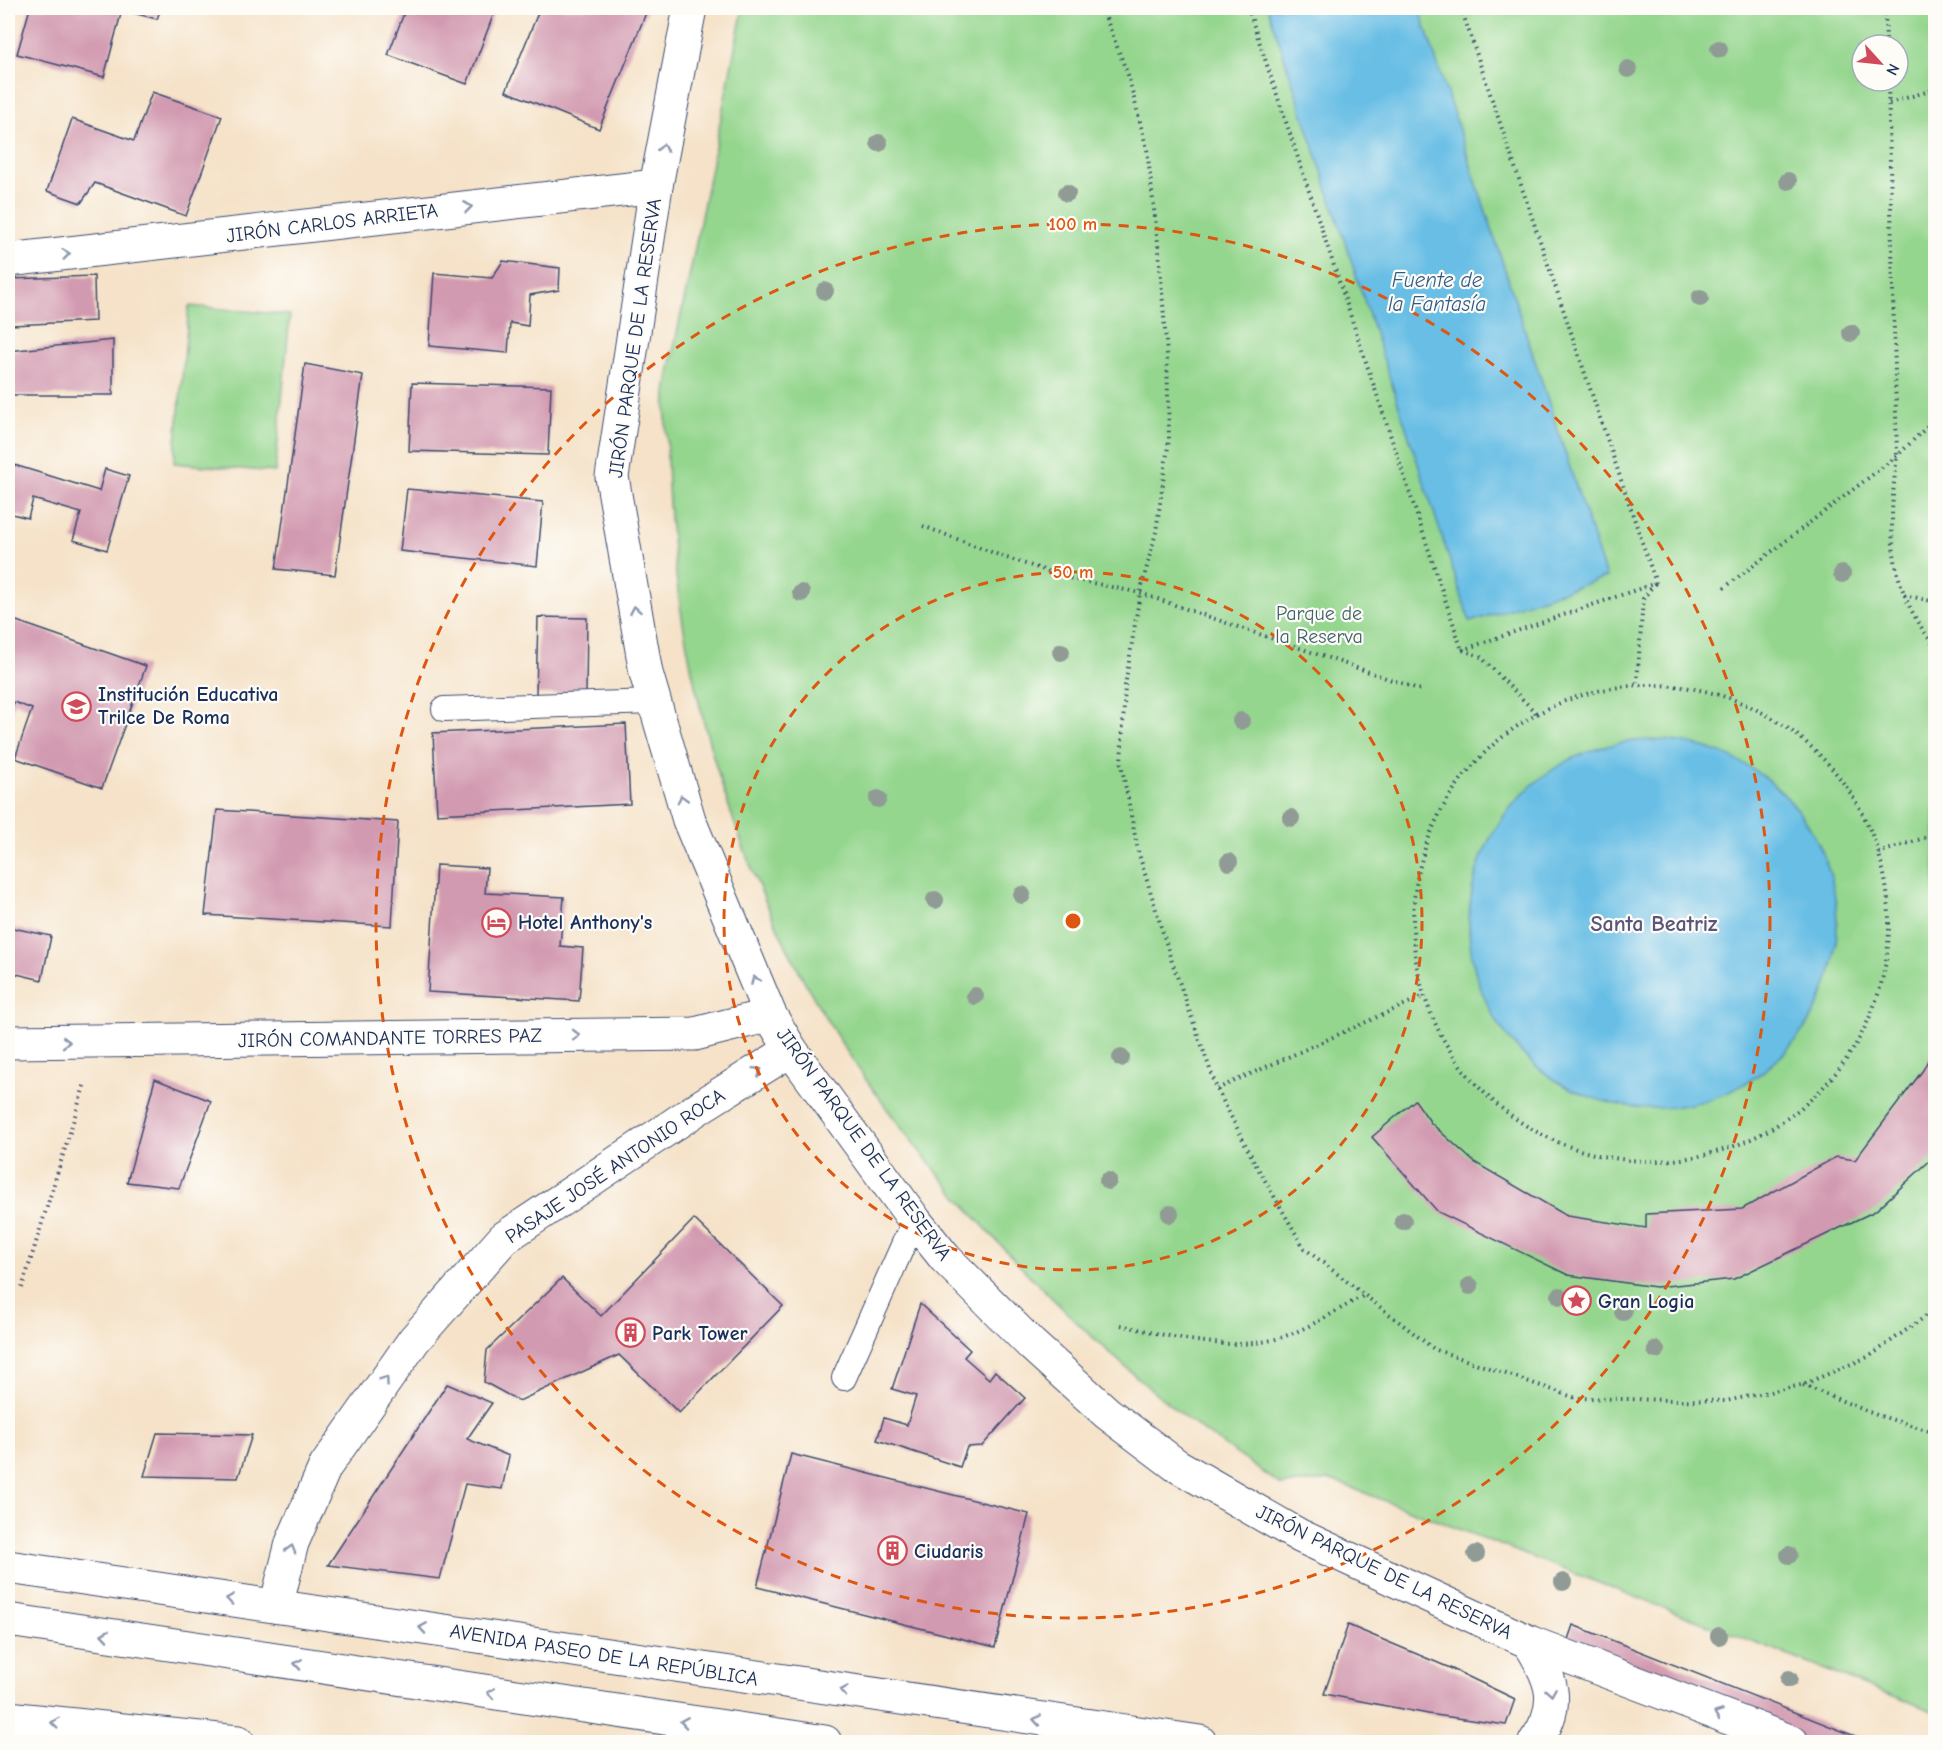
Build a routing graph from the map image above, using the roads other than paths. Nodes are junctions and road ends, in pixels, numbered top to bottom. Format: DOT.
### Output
graph roads {
  1 [pos="690,8"];
  2 [pos="656,186"];
  3 [pos="8,260"];
  4 [pos="654,702"];
  5 [pos="444,709"];
  6 [pos="770,1015"];
  7 [pos="8,1042"];
  8 [pos="791,1050"];
  9 [pos="916,1222"];
  10 [pos="844,1378"];
  11 [pos="8,1567"];
  12 [pos="276,1606"];
  13 [pos="8,1620"];
  14 [pos="1529,1642"];
  15 [pos="8,1718"];
  16 [pos="1092,1736"];
  17 [pos="1153,1740"];
  18 [pos="238,1743"];
  19 [pos="825,1743"];
  20 [pos="1200,1743"];
  21 [pos="1535,1743"];
  22 [pos="1792,1743"];
  2 -- 1 [label="main road, JIRÓN PARQUE DE LA RESERVA, one-way"];
  3 -- 2 [label="main road, JIRÓN CARLOS ARRIETA, one-way"];
  4 -- 2 [label="main road, JIRÓN PARQUE DE LA RESERVA, one-way"];
  4 -- 5 [label="lane"];
  6 -- 4 [label="main road, JIRÓN PARQUE DE LA RESERVA, one-way"];
  7 -- 6 [label="main road, JIRÓN COMANDANTE TORRES PAZ, one-way"];
  6 -- 8 [label="main road, JIRÓN PARQUE DE LA RESERVA"];
  8 -- 9 [label="main road, JIRÓN PARQUE DE LA RESERVA"];
  12 -- 8 [label="main road, PASAJE JOSÉ ANTONIO ROCA, one-way"];
  9 -- 10 [label="lane"];
  9 -- 14 [label="main road, JIRÓN PARQUE DE LA RESERVA"];
  12 -- 11 [label="main road, AVENIDA PASEO DE LA REPÚBLICA, one-way"];
  16 -- 12 [label="main road, AVENIDA PASEO DE LA REPÚBLICA, one-way"];
  19 -- 13 [label="main road, one-way"];
  14 -- 21 [label="main road, one-way"];
  22 -- 14 [label="main road, JIRÓN PARQUE DE LA RESERVA, one-way"];
  18 -- 15 [label="main road, one-way"];
  16 -- 17 [label="main road, AVENIDA PASEO DE LA REPÚBLICA"];
  17 -- 20 [label="main road, AVENIDA PASEO DE LA REPÚBLICA"];
}
